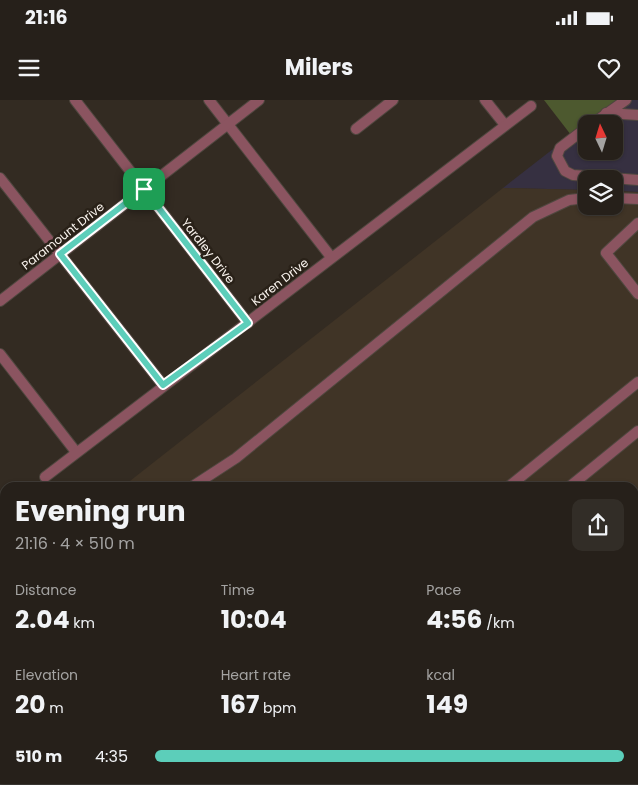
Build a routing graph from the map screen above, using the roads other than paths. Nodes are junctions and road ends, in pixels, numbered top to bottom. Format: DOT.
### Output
graph roads {
  1 [pos="75,100"];
  2 [pos="210,100"];
  3 [pos="259,100"];
  4 [pos="394,100"];
  5 [pos="485,100"];
  6 [pos="626,100"];
  7 [pos="531,106"];
  8 [pos="606,114"];
  9 [pos="638,115"];
  10 [pos="228,124"];
  11 [pos="504,125"];
  12 [pos="356,129"];
  13 [pos="578,134"];
  14 [pos="0,178"];
  15 [pos="638,180"];
  16 [pos="144,189"];
  17 [pos="623,198"];
  18 [pos="578,199"];
  19 [pos="638,199"];
  20 [pos="638,223"];
  21 [pos="60,254"];
  22 [pos="331,257"];
  23 [pos="638,294"];
  24 [pos="0,301"];
  25 [pos="248,323"];
  26 [pos="0,354"];
  27 [pos="638,382"];
  28 [pos="163,385"];
  29 [pos="638,431"];
  30 [pos="76,452"];
  31 [pos="45,477"];
  32 [pos="199,482"];
  33 [pos="514,482"];
  34 [pos="575,482"];
  1 -- 16 [label="street, Yardley Drive"];
  2 -- 10 [label="street"];
  3 -- 10 [label="street, Paramount Drive"];
  4 -- 12 [label="street"];
  5 -- 11 [label="street"];
  6 -- 8 [label="street"];
  7 -- 11 [label="street, Karen Drive"];
  8 -- 9 [label="street"];
  10 -- 16 [label="street, Paramount Drive"];
  10 -- 22 [label="street"];
  11 -- 22 [label="street, Karen Drive"];
  13 -- 15 [label="street"];
  14 -- 21 [label="street"];
  16 -- 21 [label="street, Paramount Drive"];
  16 -- 25 [label="street, Yardley Drive"];
  17 -- 19 [label="street"];
  18 -- 32 [label="street"];
  20 -- 23 [label="street"];
  21 -- 24 [label="street, Paramount Drive"];
  21 -- 28 [label="street"];
  22 -- 25 [label="street, Karen Drive"];
  25 -- 28 [label="street, Karen Drive"];
  26 -- 30 [label="street"];
  27 -- 33 [label="street"];
  28 -- 30 [label="street, Karen Drive"];
  29 -- 34 [label="street"];
  30 -- 31 [label="street, Karen Drive"];
}
